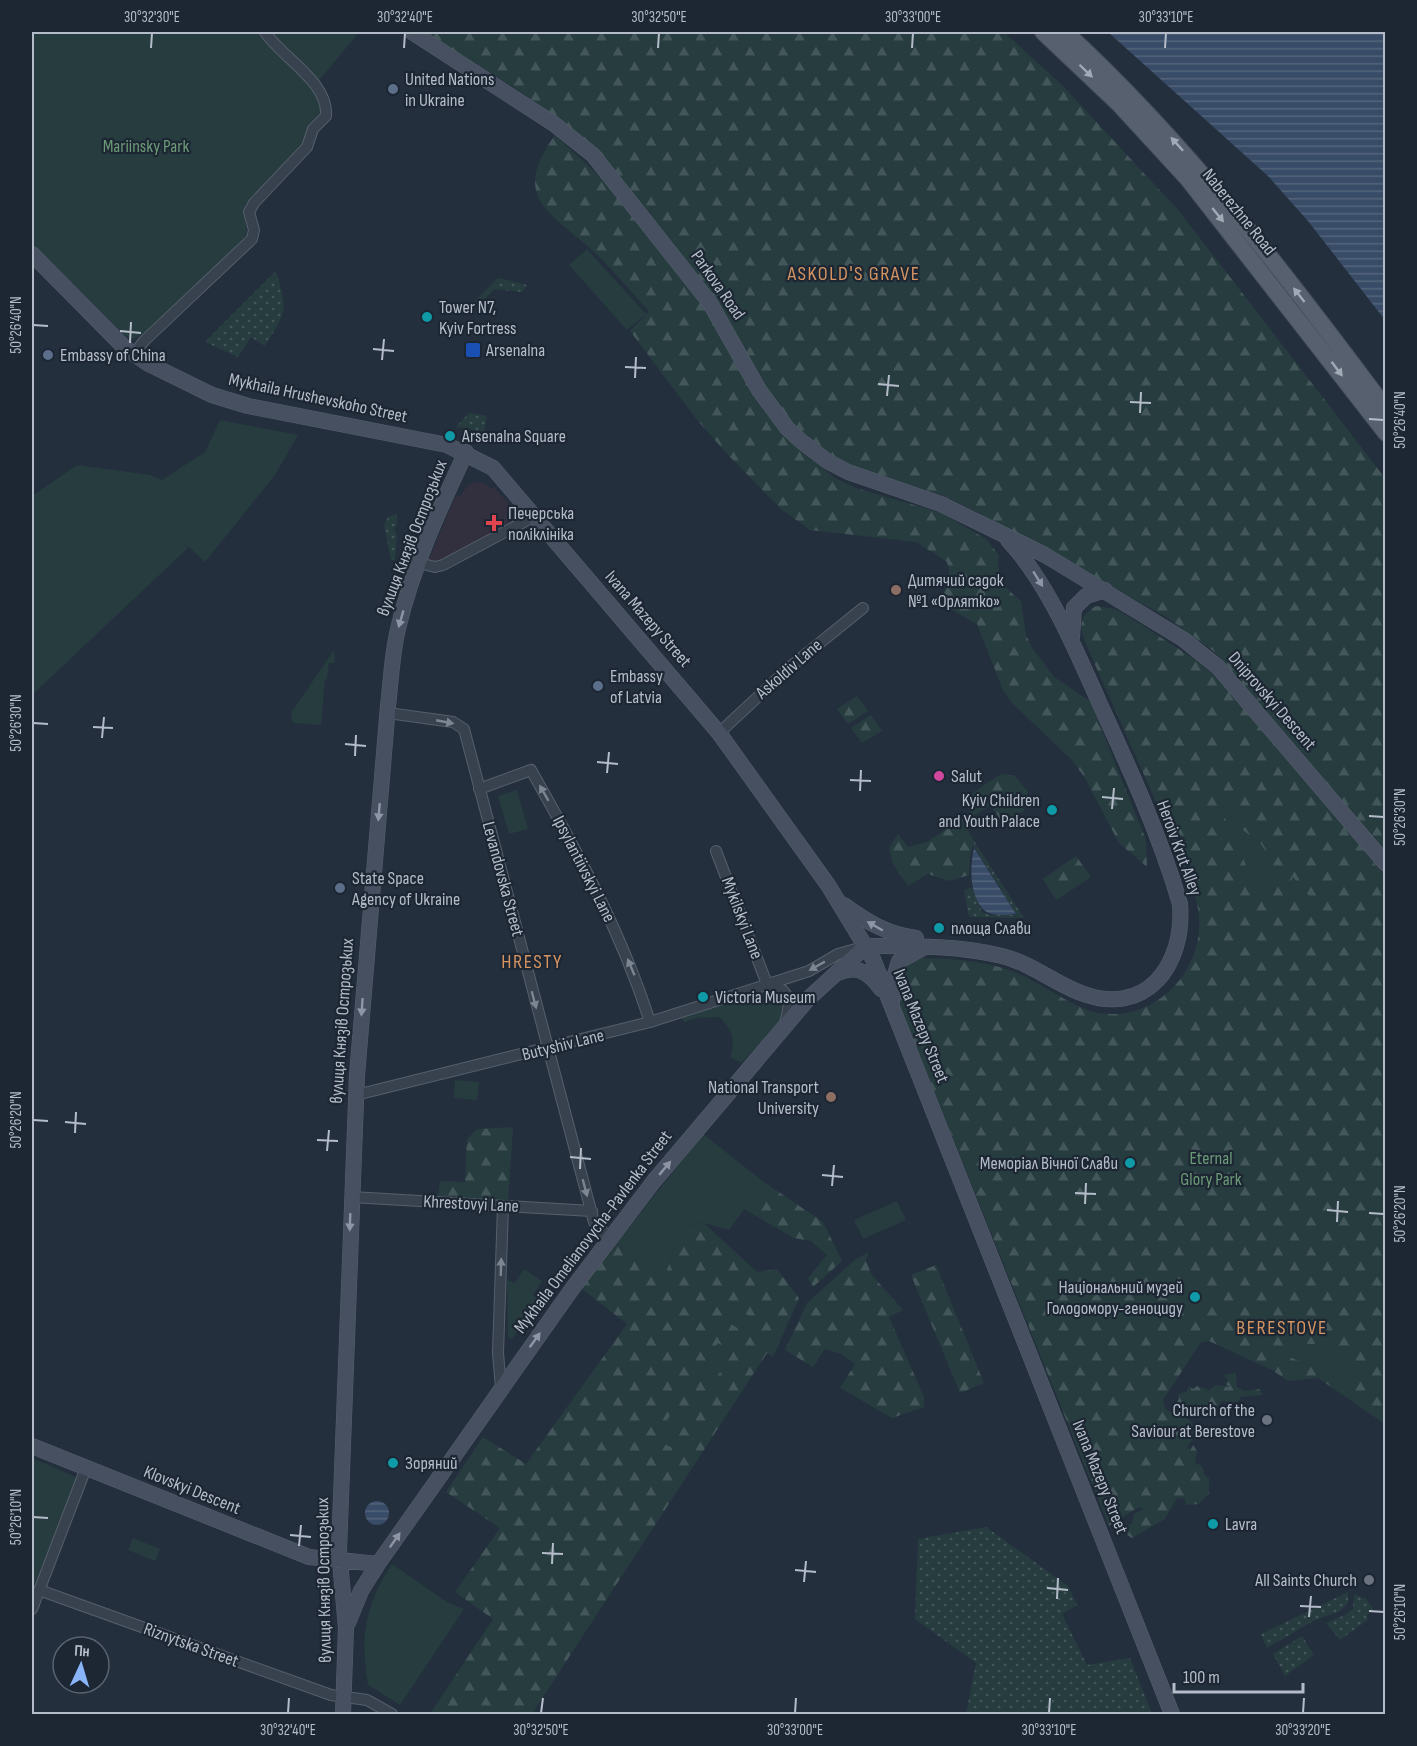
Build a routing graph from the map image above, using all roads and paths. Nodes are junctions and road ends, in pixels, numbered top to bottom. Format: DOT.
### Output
graph roads {
  1 [pos="265,32"];
  2 [pos="412,32"];
  3 [pos="1043,32"];
  4 [pos="1065,32"];
  5 [pos="32,254"];
  6 [pos="133,355"];
  7 [pos="1386,409"];
  8 [pos="1386,433"];
  9 [pos="466,452"];
  10 [pos="533,517"];
  11 [pos="1002,534"];
  12 [pos="419,563"];
  13 [pos="1105,590"];
  14 [pos="863,608"];
  15 [pos="1074,646"];
  16 [pos="387,713"];
  17 [pos="718,733"];
  18 [pos="479,789"];
  19 [pos="716,851"];
  20 [pos="1386,864"];
  21 [pos="835,897"];
  22 [pos="866,946"];
  23 [pos="929,946"];
  24 [pos="951,948"];
  25 [pos="828,978"];
  26 [pos="767,984"];
  27 [pos="892,1006"];
  28 [pos="650,1022"];
  29 [pos="784,1026"];
  30 [pos="548,1050"];
  31 [pos="356,1095"];
  32 [pos="351,1197"];
  33 [pos="503,1206"];
  34 [pos="592,1211"];
  35 [pos="609,1238"];
  36 [pos="501,1388"];
  37 [pos="32,1446"];
  38 [pos="87,1468"];
  39 [pos="341,1562"];
  40 [pos="378,1564"];
  41 [pos="39,1590"];
  42 [pos="32,1609"];
  43 [pos="346,1628"];
  44 [pos="344,1698"];
  45 [pos="344,1714"];
  46 [pos="392,1714"];
  47 [pos="1172,1714"];
  1 -- 6 [label="street"];
  2 -- 11 [label="main road, Parkova Road"];
  3 -- 8 [label="main road, Naberezhne Road, one-way"];
  7 -- 4 [label="main road, Naberezhne Road, one-way"];
  5 -- 6 [label="main road, Mykhaila Hrushevskoho Street"];
  6 -- 9 [label="main road, Mykhaila Hrushevskoho Street"];
  9 -- 10 [label="main road, Ivana Mazepy Street"];
  9 -- 12 [label="main road, вулиця Князів Острозьких"];
  10 -- 12 [label="street"];
  10 -- 17 [label="main road, Ivana Mazepy Street"];
  11 -- 13 [label="main road, Parkova Road"];
  11 -- 15 [label="main road, Heroiv Krut Alley, one-way"];
  12 -- 16 [label="main road, вулиця Князів Острозьких, one-way"];
  13 -- 15 [label="main road"];
  13 -- 20 [label="main road, Dniprovskyi Descent"];
  14 -- 17 [label="street, Askoldiv Lane"];
  15 -- 24 [label="main road, Heroiv Krut Alley"];
  16 -- 18 [label="street, Levandovska Street, one-way"];
  16 -- 31 [label="main road, вулиця Князів Острозьких, one-way"];
  17 -- 21 [label="main road, Ivana Mazepy Street"];
  28 -- 18 [label="street, Ipsylantiivskyi Lane, one-way"];
  18 -- 30 [label="street, Levandovska Street, one-way"];
  19 -- 26 [label="street, Mykilskyi Lane"];
  21 -- 22 [label="main road, Ivana Mazepy Street"];
  24 -- 21 [label="main road, one-way"];
  22 -- 23 [label="main road, Heroiv Krut Alley"];
  22 -- 25 [label="main road, Mykhaila Omelianovycha-Pavlenka Street"];
  22 -- 26 [label="street, Butyshiv Lane, one-way"];
  22 -- 27 [label="main road, Ivana Mazepy Street"];
  23 -- 24 [label="main road, Heroiv Krut Alley"];
  23 -- 27 [label="main road"];
  25 -- 27 [label="main road"];
  25 -- 29 [label="main road, Mykhaila Omelianovycha-Pavlenka Street"];
  26 -- 28 [label="street, Butyshiv Lane"];
  26 -- 29 [label="street"];
  27 -- 47 [label="main road, Ivana Mazepy Street"];
  28 -- 30 [label="street, Butyshiv Lane"];
  35 -- 29 [label="main road, Mykhaila Omelianovycha-Pavlenka Street, one-way"];
  30 -- 31 [label="street, Butyshiv Lane"];
  30 -- 34 [label="street, Levandovska Street, one-way"];
  31 -- 32 [label="main road, вулиця Князів Острозьких"];
  32 -- 33 [label="street, Khrestovyi Lane"];
  32 -- 39 [label="main road, вулиця Князів Острозьких, one-way"];
  33 -- 34 [label="street, Khrestovyi Lane"];
  36 -- 33 [label="street, one-way"];
  34 -- 35 [label="street, Levandovska Street"];
  36 -- 35 [label="main road, Mykhaila Omelianovycha-Pavlenka Street, one-way"];
  40 -- 36 [label="main road, Mykhaila Omelianovycha-Pavlenka Street, one-way"];
  37 -- 38 [label="main road, Klovskyi Descent"];
  38 -- 39 [label="main road, Klovskyi Descent"];
  38 -- 41 [label="street"];
  39 -- 40 [label="main road"];
  39 -- 43 [label="main road, вулиця Князів Острозьких"];
  40 -- 43 [label="main road, Mykhaila Omelianovycha-Pavlenka Street"];
  41 -- 42 [label="street"];
  41 -- 44 [label="street, Riznytska Street"];
  43 -- 44 [label="main road, вулиця Князів Острозьких"];
  44 -- 45 [label="main road, вулиця Князів Острозьких"];
  44 -- 46 [label="street, Riznytska Street"];
}
